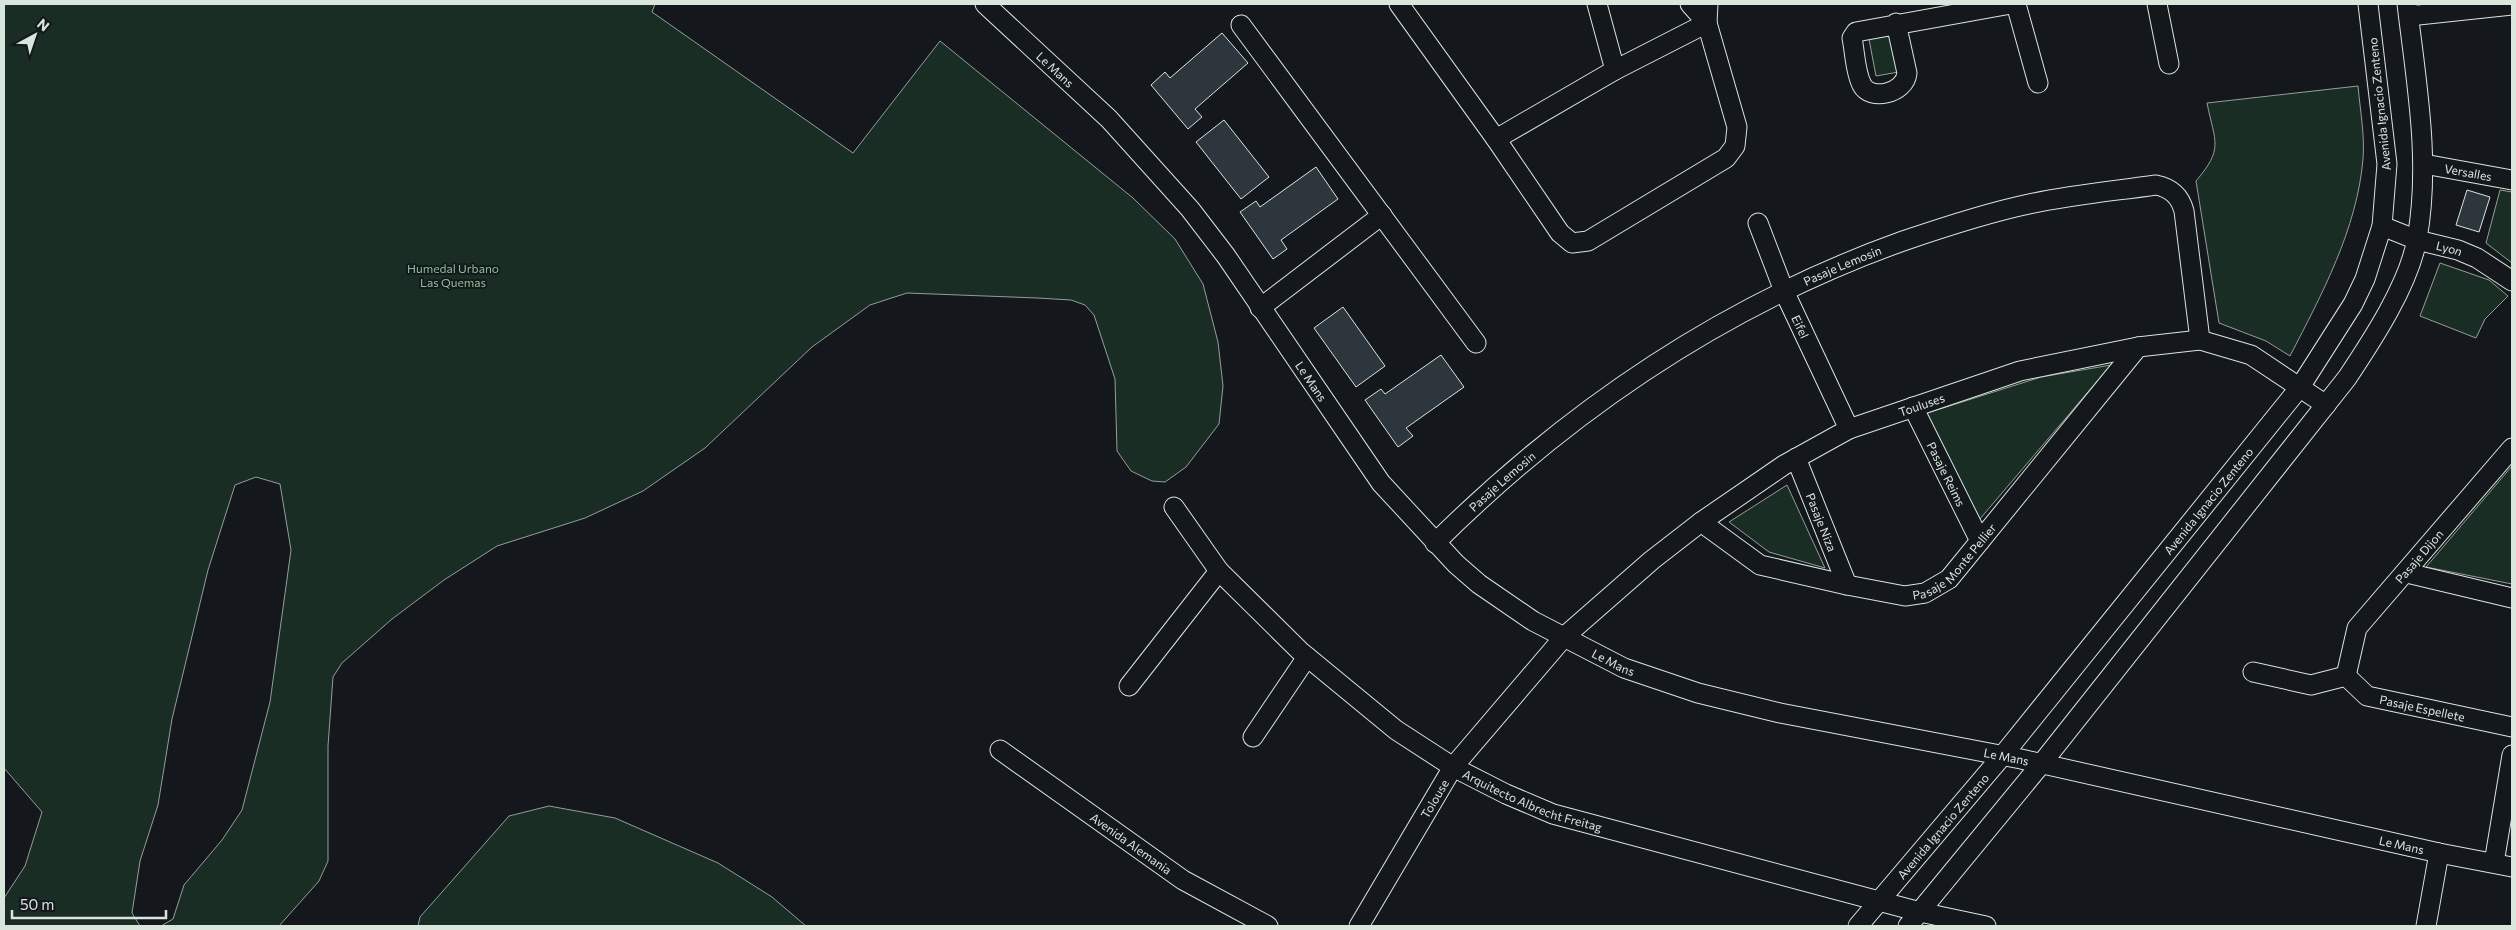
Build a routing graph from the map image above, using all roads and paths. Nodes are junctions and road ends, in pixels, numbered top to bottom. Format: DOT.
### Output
graph roads {
  1 [pos="985,4"];
  2 [pos="1399,4"];
  3 [pos="1597,4"];
  4 [pos="1690,4"];
  5 [pos="1708,4"];
  6 [pos="2011,4"];
  7 [pos="2016,4"];
  8 [pos="2157,4"];
  9 [pos="2368,4"];
  10 [pos="2512,5"];
  11 [pos="2408,10"];
  12 [pos="1707,23"];
  13 [pos="1896,23"];
  14 [pos="1241,25"];
  15 [pos="2169,64"];
  16 [pos="1615,70"];
  17 [pos="2038,83"];
  18 [pos="1496,139"];
  19 [pos="2424,164"];
  20 [pos="2512,180"];
  21 [pos="1382,215"];
  22 [pos="1758,223"];
  23 [pos="2382,226"];
  24 [pos="2417,240"];
  25 [pos="2512,281"];
  26 [pos="1784,291"];
  27 [pos="1260,308"];
  28 [pos="2200,340"];
  29 [pos="1476,344"];
  30 [pos="2138,347"];
  31 [pos="2300,387"];
  32 [pos="2326,405"];
  33 [pos="1913,407"];
  34 [pos="1849,429"];
  35 [pos="2512,448"];
  36 [pos="1796,458"];
  37 [pos="1174,507"];
  38 [pos="1701,522"];
  39 [pos="1980,542"];
  40 [pos="1435,543"];
  41 [pos="1219,571"];
  42 [pos="2407,573"];
  43 [pos="1847,585"];
  44 [pos="2512,598"];
  45 [pos="1564,637"];
  46 [pos="1307,657"];
  47 [pos="2253,672"];
  48 [pos="2346,676"];
  49 [pos="1129,686"];
  50 [pos="2512,727"];
  51 [pos="1254,737"];
  52 [pos="1000,750"];
  53 [pos="2002,755"];
  54 [pos="2512,755"];
  55 [pos="2042,763"];
  56 [pos="1453,767"];
  57 [pos="2439,853"];
  58 [pos="2494,863"];
  59 [pos="2512,867"];
  60 [pos="1880,900"];
  61 [pos="1920,912"];
  62 [pos="1268,926"];
  63 [pos="1359,926"];
  64 [pos="1858,926"];
  65 [pos="1908,926"];
  66 [pos="1986,926"];
  67 [pos="2426,926"];
  1 -- 27 [label="street, Le Mans"];
  2 -- 18 [label="street"];
  3 -- 16 [label="street"];
  4 -- 12 [label="street"];
  5 -- 12 [label="street"];
  6 -- 13 [label="street"];
  7 -- 17 [label="street"];
  8 -- 15 [label="street"];
  9 -- 23 [label="street, Avenida Ignacio Zenteno"];
  10 -- 11 [label="street"];
  11 -- 19 [label="street"];
  12 -- 16 [label="street"];
  12 -- 18 [label="street"];
  14 -- 21 [label="street"];
  16 -- 18 [label="street"];
  19 -- 20 [label="street, Versalles"];
  19 -- 24 [label="street"];
  21 -- 27 [label="street"];
  21 -- 29 [label="street"];
  22 -- 26 [label="street, Eifel"];
  23 -- 24 [label="street, Lyon"];
  23 -- 31 [label="street, Avenida Ignacio Zenteno"];
  24 -- 25 [label="street, Lyon"];
  24 -- 32 [label="street"];
  26 -- 28 [label="street, Pasaje Lemosin"];
  26 -- 34 [label="street, Eifel"];
  26 -- 40 [label="street, Pasaje Lemosin"];
  27 -- 40 [label="street, Le Mans"];
  28 -- 30 [label="street, Touluses"];
  28 -- 31 [label="street, Touluses"];
  30 -- 33 [label="street, Touluses"];
  30 -- 39 [label="street, Pasaje Monte Pellier"];
  31 -- 32 [label="street, Touluses"];
  31 -- 53 [label="street, Avenida Ignacio Zenteno"];
  32 -- 55 [label="street"];
  33 -- 34 [label="street, Touluses"];
  33 -- 39 [label="street, Pasaje Reims"];
  34 -- 36 [label="street, Touluses"];
  35 -- 42 [label="street, Pasaje Dijon"];
  36 -- 38 [label="street, Touluses"];
  36 -- 43 [label="street, Pasaje Niza"];
  37 -- 41 [label="street, Arquitecto Albrecht Freitag"];
  38 -- 43 [label="street, Pasaje Monte Pellier"];
  38 -- 45 [label="street, Touluses"];
  39 -- 43 [label="street, Pasaje Monte Pellier"];
  40 -- 45 [label="street, Le Mans"];
  41 -- 46 [label="street, Arquitecto Albrecht Freitag"];
  41 -- 49 [label="street"];
  42 -- 44 [label="street"];
  42 -- 48 [label="street, Pasaje Dijon"];
  45 -- 53 [label="street, Le Mans"];
  45 -- 56 [label="street, Tolouse"];
  46 -- 51 [label="street"];
  46 -- 56 [label="street, Arquitecto Albrecht Freitag"];
  47 -- 48 [label="street"];
  48 -- 50 [label="street, Pasaje Espellete"];
  52 -- 62 [label="street, Avenida Alemania"];
  53 -- 55 [label="street, Le Mans"];
  53 -- 60 [label="street, Avenida Ignacio Zenteno"];
  54 -- 58 [label="street"];
  55 -- 57 [label="street, Le Mans"];
  55 -- 61 [label="street"];
  56 -- 60 [label="street, Arquitecto Albrecht Freitag"];
  56 -- 63 [label="street, Tolouse"];
  57 -- 58 [label="street, Le Mans"];
  57 -- 67 [label="street"];
  58 -- 59 [label="street, Le Mans"];
  60 -- 61 [label="street, Arquitecto Albrecht Freitag"];
  60 -- 64 [label="street, Avenida Ignacio Zenteno"];
  61 -- 65 [label="street"];
  61 -- 66 [label="street, Arquitecto Albrecht Freitag"];
}
